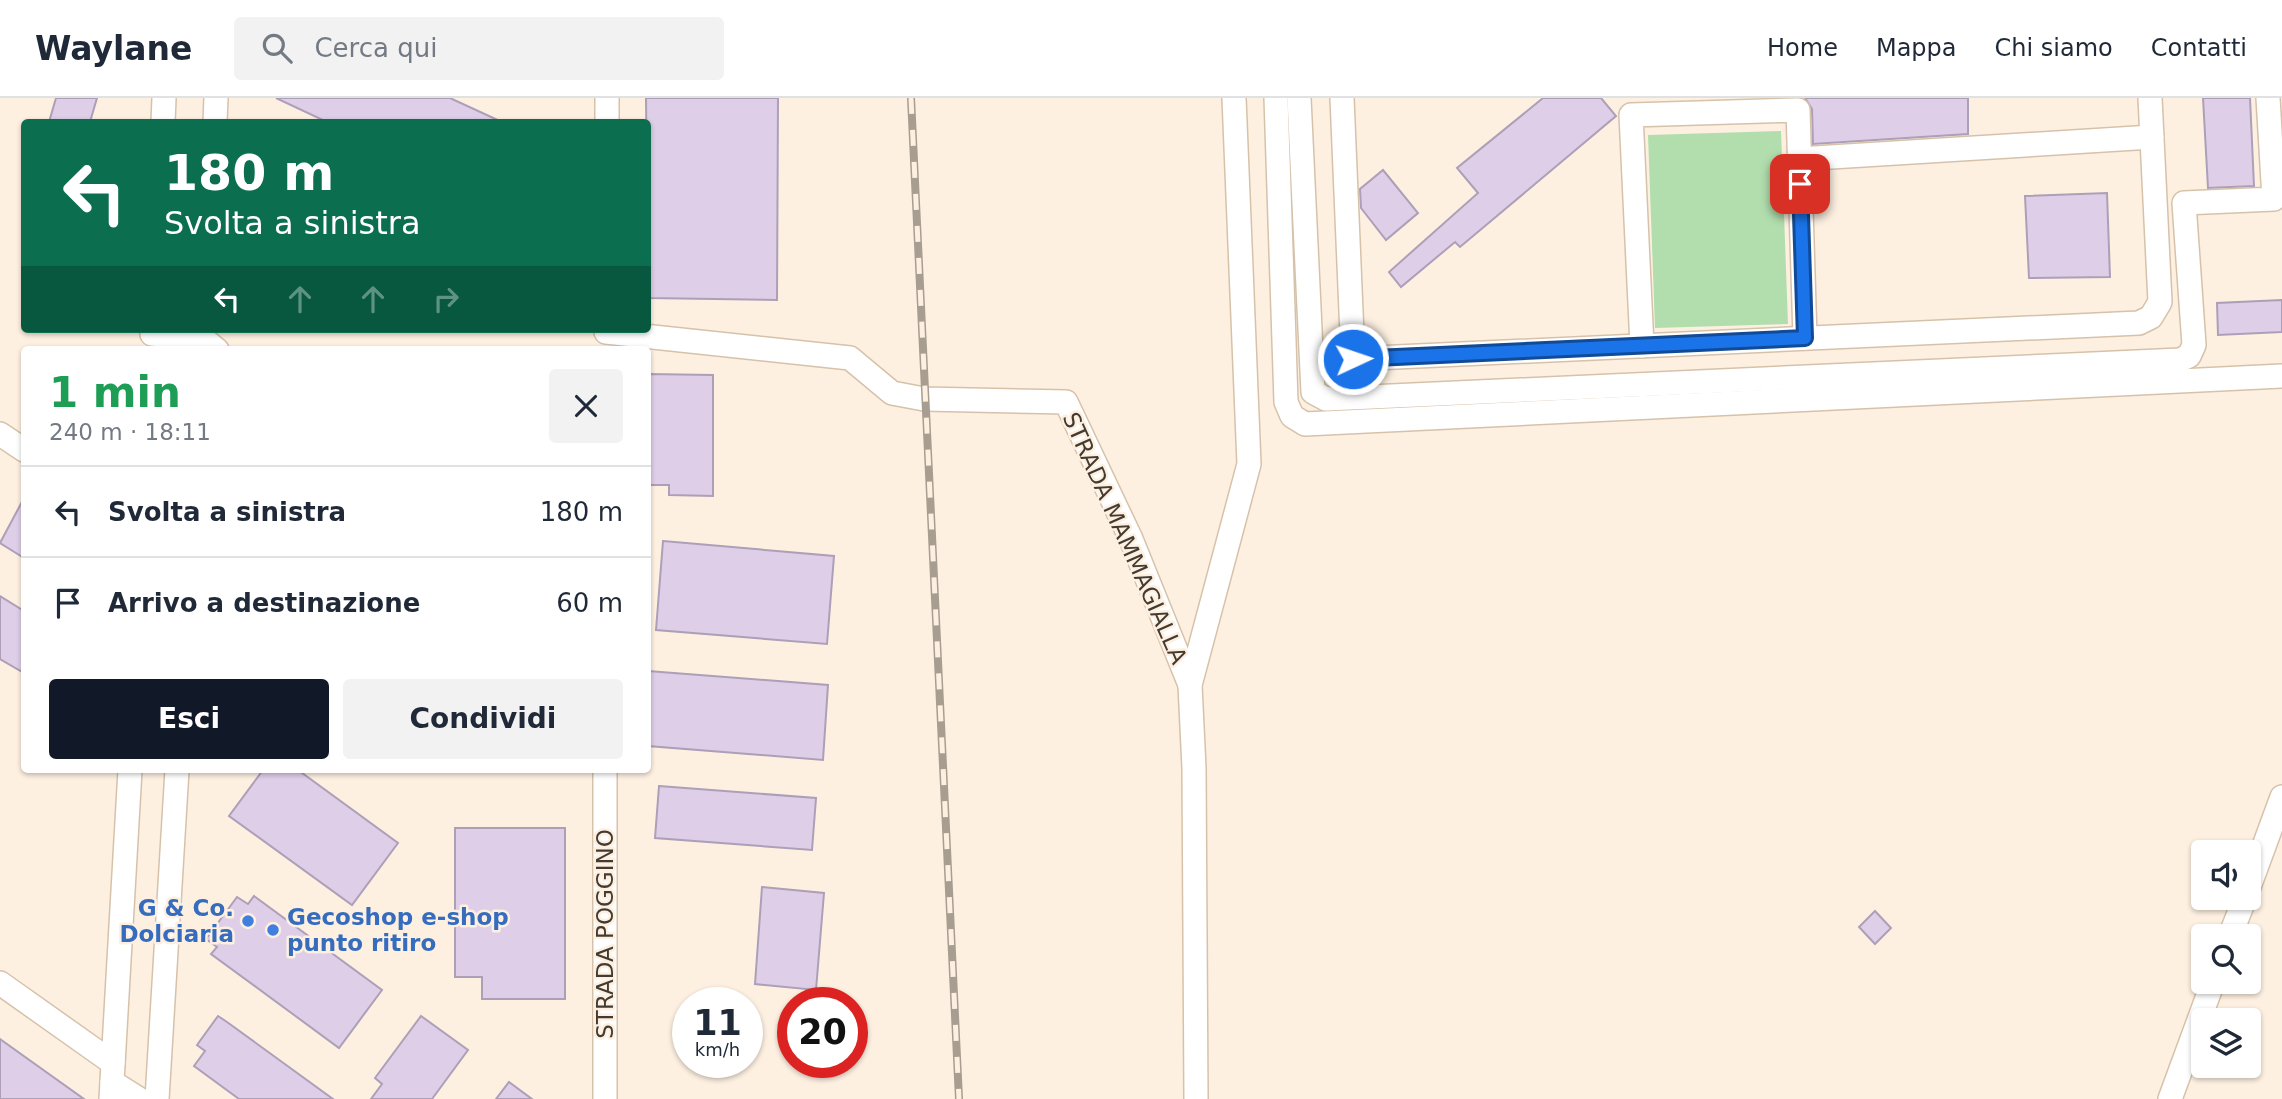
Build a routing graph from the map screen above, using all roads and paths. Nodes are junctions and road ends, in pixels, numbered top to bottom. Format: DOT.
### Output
graph roads {
  1 [pos="164,98"];
  2 [pos="216,98"];
  3 [pos="607,98"];
  4 [pos="1234,98"];
  5 [pos="1276,98"];
  6 [pos="1299,98"];
  7 [pos="1342,98"];
  8 [pos="2150,98"];
  9 [pos="2268,98"];
  10 [pos="163,119"];
  11 [pos="215,119"];
  12 [pos="607,119"];
  13 [pos="2152,137"];
  14 [pos="1799,159"];
  15 [pos="606,337"];
  16 [pos="151,338"];
  17 [pos="1805,338"];
  18 [pos="208,342"];
  19 [pos="1642,346"];
  20 [pos="2282,376"];
  21 [pos="0,434"];
  22 [pos="21,448"];
  23 [pos="1190,685"];
  24 [pos="130,773"];
  25 [pos="177,773"];
  26 [pos="605,773"];
  27 [pos="2282,797"];
  28 [pos="2261,854"];
  29 [pos="0,983"];
  30 [pos="2209,994"];
  31 [pos="112,1081"];
  32 [pos="139,1099"];
  33 [pos="158,1099"];
  34 [pos="605,1099"];
  35 [pos="1196,1099"];
  36 [pos="2170,1099"];
  1 -- 10 [label="street"];
  2 -- 11 [label="street"];
  3 -- 12 [label="street"];
  4 -- 23 [label="street, STRADA MAMMAGIALLA"];
  5 -- 20 [label="street"];
  6 -- 9 [label="street"];
  7 -- 19 [label="street"];
  8 -- 13 [label="street"];
  13 -- 14 [label="street"];
  13 -- 17 [label="street"];
  14 -- 17 [label="street"];
  14 -- 19 [label="street"];
  15 -- 23 [label="street, STRADA MAMMAGIALLA"];
  16 -- 18 [label="street"];
  17 -- 19 [label="street"];
  21 -- 22 [label="street"];
  23 -- 35 [label="street, STRADA MAMMAGIALLA"];
  24 -- 31 [label="street"];
  25 -- 33 [label="street"];
  26 -- 34 [label="street, STRADA POGGINO"];
  27 -- 28 [label="street"];
  29 -- 31 [label="street"];
  30 -- 36 [label="street"];
  31 -- 32 [label="street"];
}
